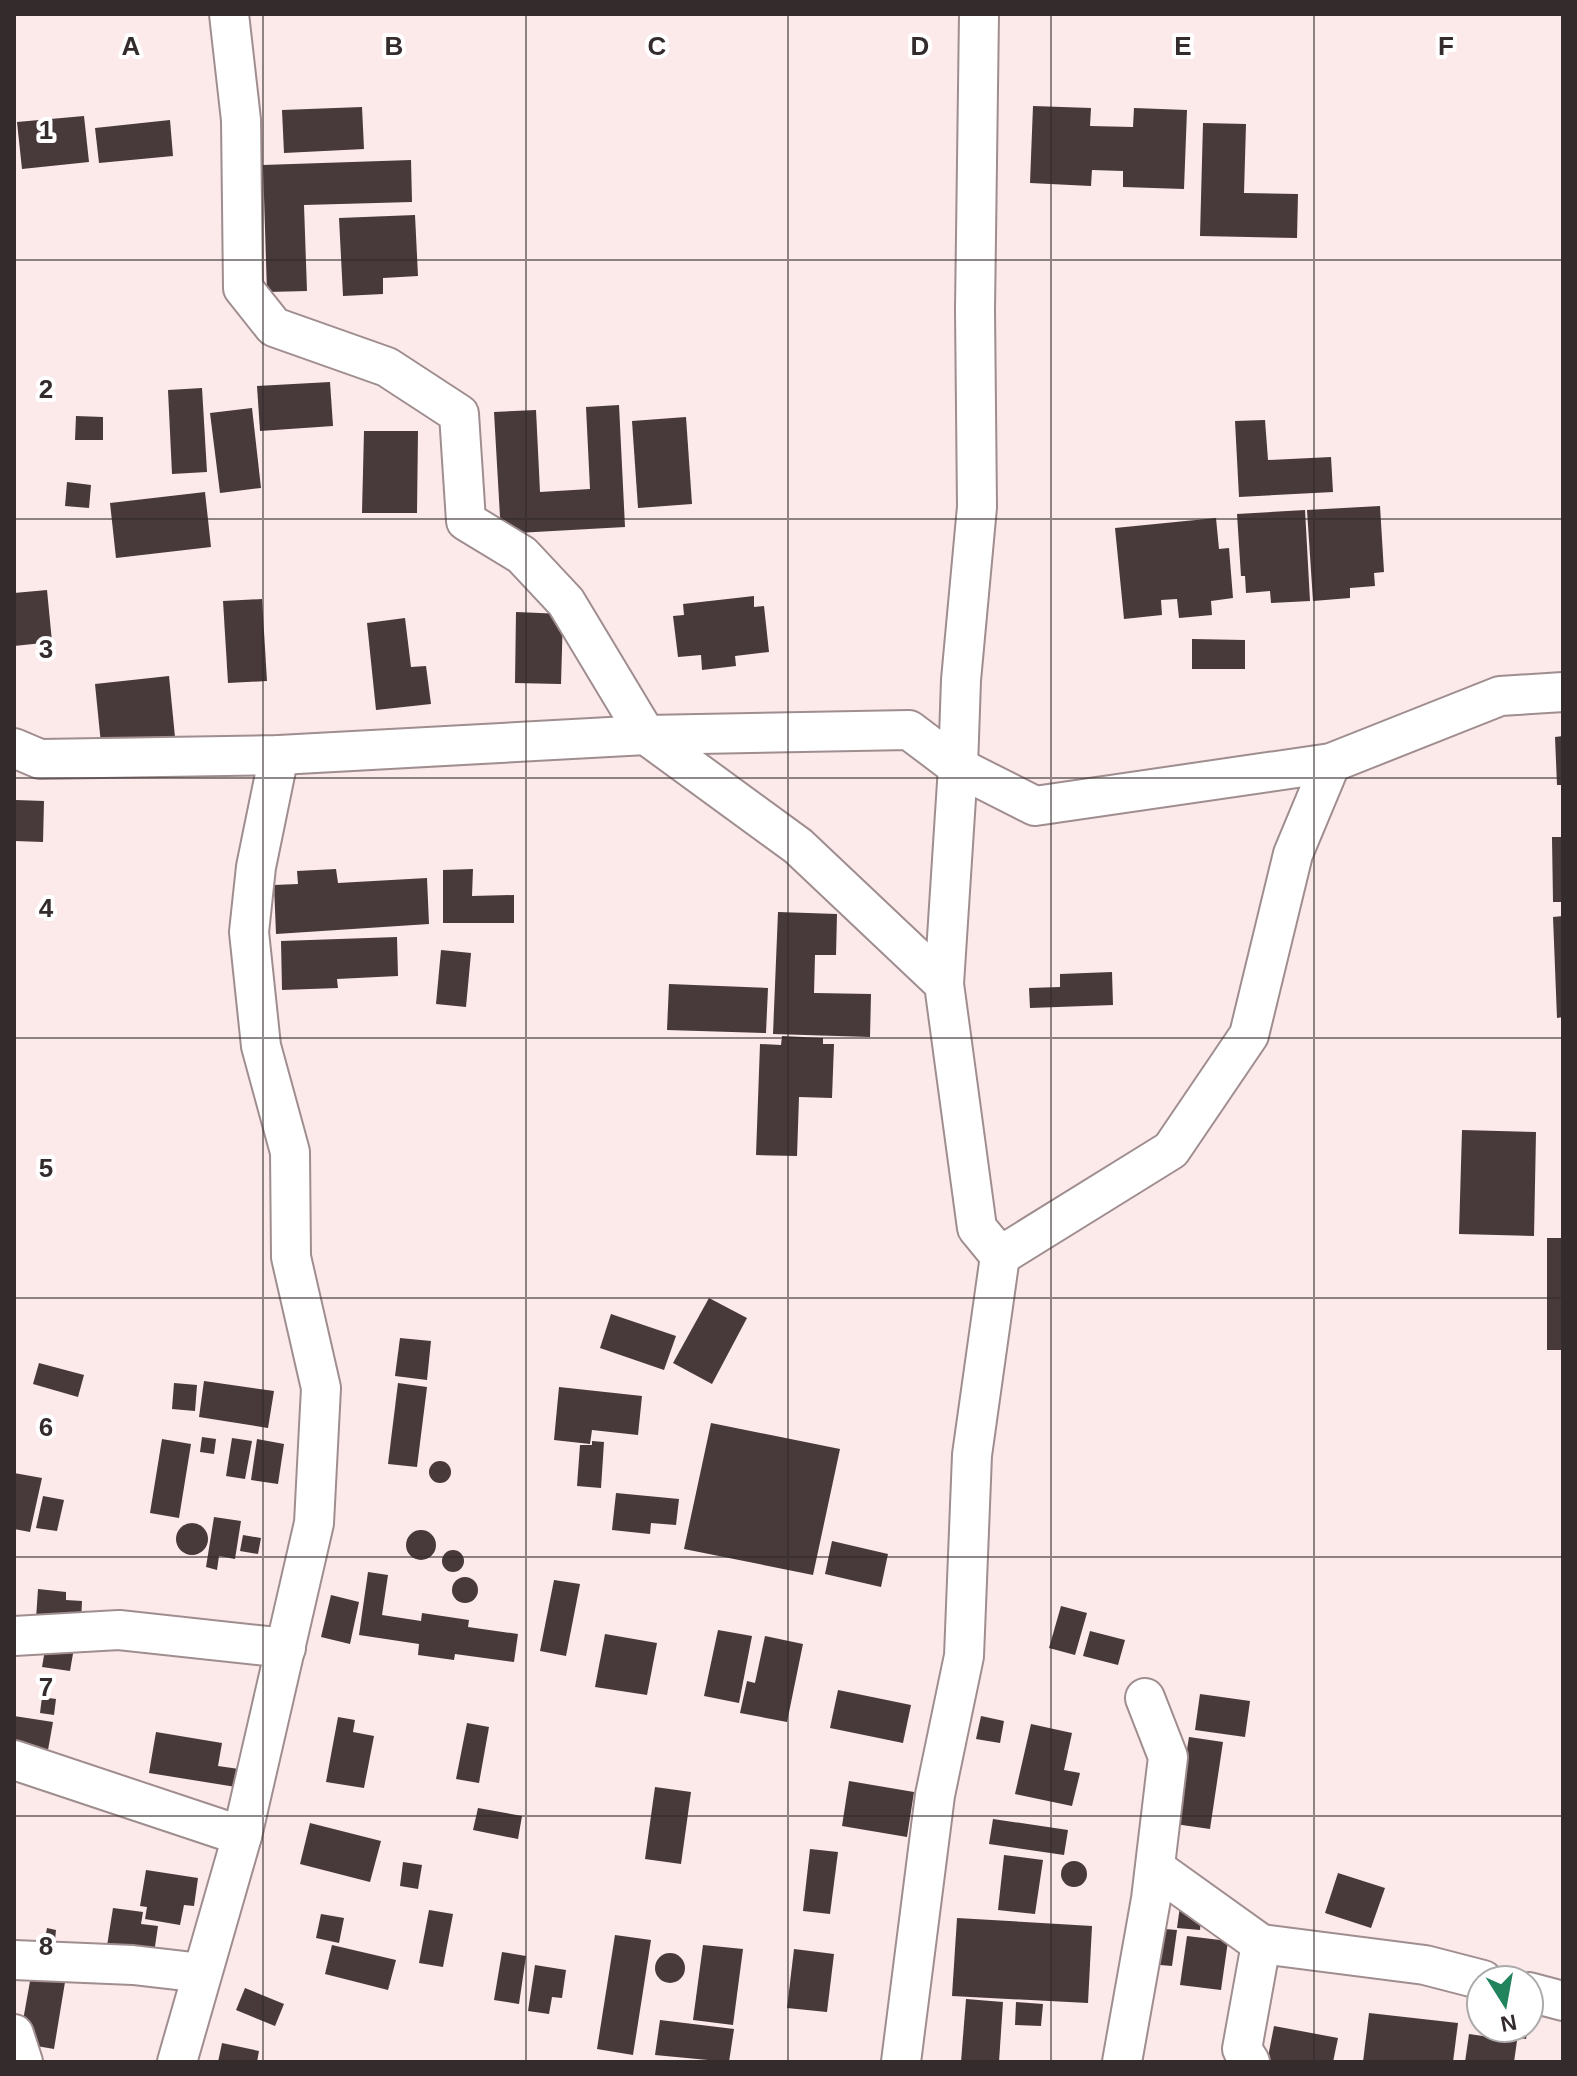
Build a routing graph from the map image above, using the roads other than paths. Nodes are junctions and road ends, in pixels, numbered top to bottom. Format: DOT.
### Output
graph roads {
  1 [pos="229,14"];
  2 [pos="979,14"];
  3 [pos="1563,692"];
  4 [pos="646,735"];
  5 [pos="14,748"];
  6 [pos="279,755"];
  7 [pos="1331,763"];
  8 [pos="958,767"];
  9 [pos="944,984"];
  10 [pos="1000,1256"];
  11 [pos="14,1636"];
  12 [pos="286,1648"];
  13 [pos="1145,1698"];
  14 [pos="14,1760"];
  15 [pos="242,1836"];
  16 [pos="1155,1868"];
  17 [pos="1261,1944"];
  18 [pos="14,1960"];
  19 [pos="202,1973"];
  20 [pos="1465,1975"];
  21 [pos="14,2034"];
  22 [pos="23,2062"];
  23 [pos="177,2062"];
  24 [pos="901,2062"];
  25 [pos="1122,2062"];
  26 [pos="1250,2062"];
  1 -- 4 [label="street"];
  2 -- 8 [label="street"];
  3 -- 7 [label="street"];
  4 -- 6 [label="street"];
  4 -- 8 [label="street"];
  4 -- 9 [label="street"];
  5 -- 6 [label="street"];
  6 -- 12 [label="street"];
  7 -- 8 [label="street"];
  7 -- 10 [label="street"];
  8 -- 9 [label="street"];
  9 -- 10 [label="street"];
  10 -- 24 [label="street"];
  11 -- 12 [label="street"];
  12 -- 15 [label="street"];
  13 -- 16 [label="street"];
  14 -- 15 [label="street"];
  15 -- 19 [label="street"];
  16 -- 17 [label="street"];
  16 -- 25 [label="street"];
  17 -- 20 [label="street"];
  17 -- 26 [label="street"];
  18 -- 19 [label="street"];
  19 -- 23 [label="street"];
  21 -- 22 [label="street"];
}
